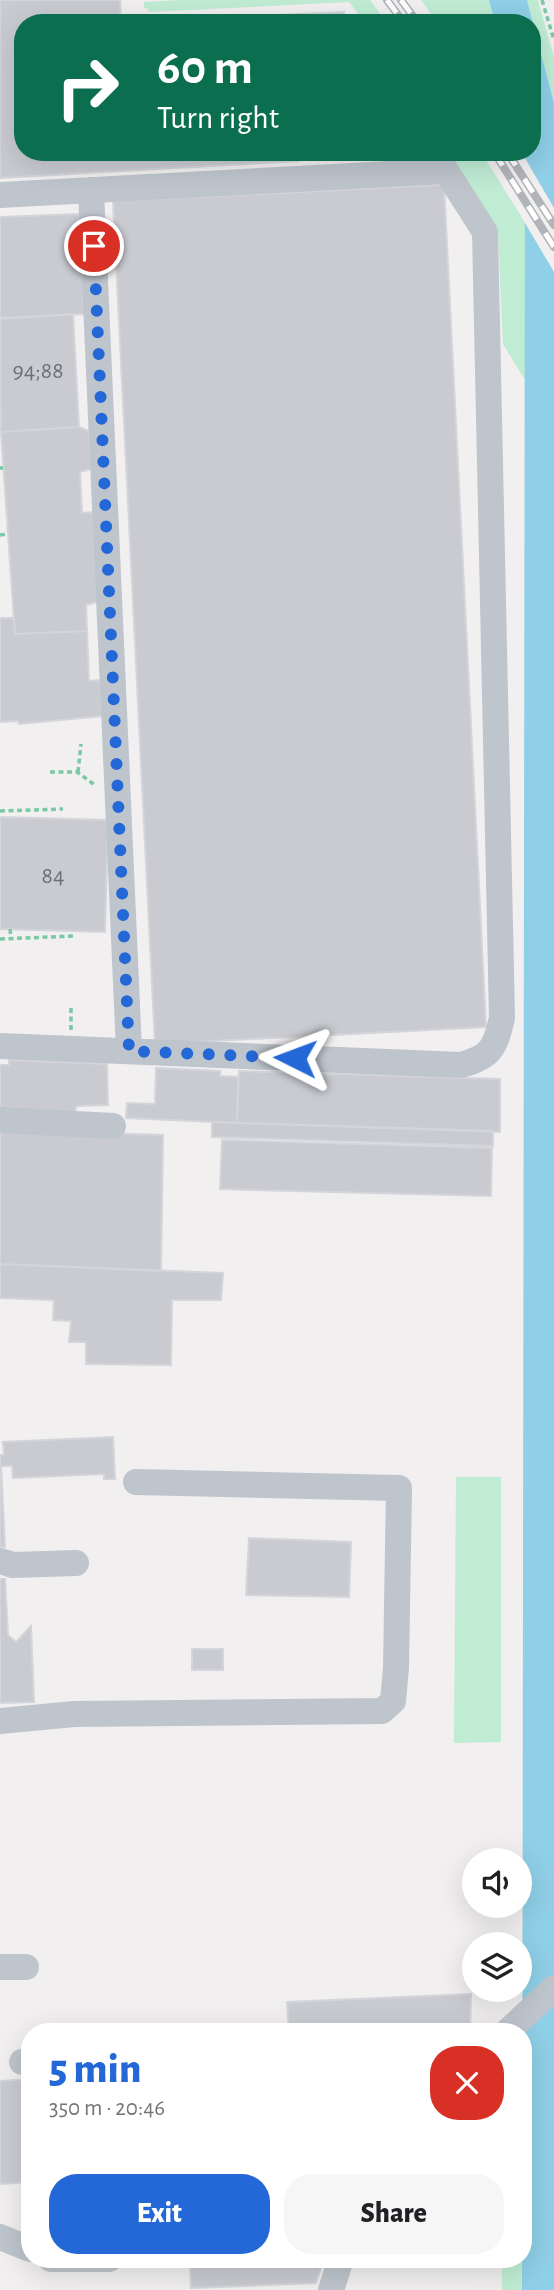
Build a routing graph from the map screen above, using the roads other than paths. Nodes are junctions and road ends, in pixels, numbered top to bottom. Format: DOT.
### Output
graph roads {
  1 [pos="440,162"];
  2 [pos="91,190"];
  3 [pos="0,195"];
  4 [pos="0,1046"];
  5 [pos="129,1051"];
  6 [pos="0,1120"];
  7 [pos="113,1126"];
  8 [pos="135,1482"];
  9 [pos="0,1561"];
  10 [pos="76,1563"];
  11 [pos="0,1721"];
  12 [pos="554,1988"];
  13 [pos="516,2023"];
  14 [pos="0,2237"];
  15 [pos="21,2245"];
  16 [pos="338,2268"];
  17 [pos="331,2290"];
  1 -- 2 [label="street"];
  1 -- 5 [label="street"];
  2 -- 3 [label="street"];
  2 -- 5 [label="street"];
  4 -- 5 [label="street"];
  6 -- 7 [label="street"];
  8 -- 11 [label="street"];
  9 -- 10 [label="street"];
  12 -- 13 [label="street"];
  14 -- 15 [label="street"];
  16 -- 17 [label="street"];
}
